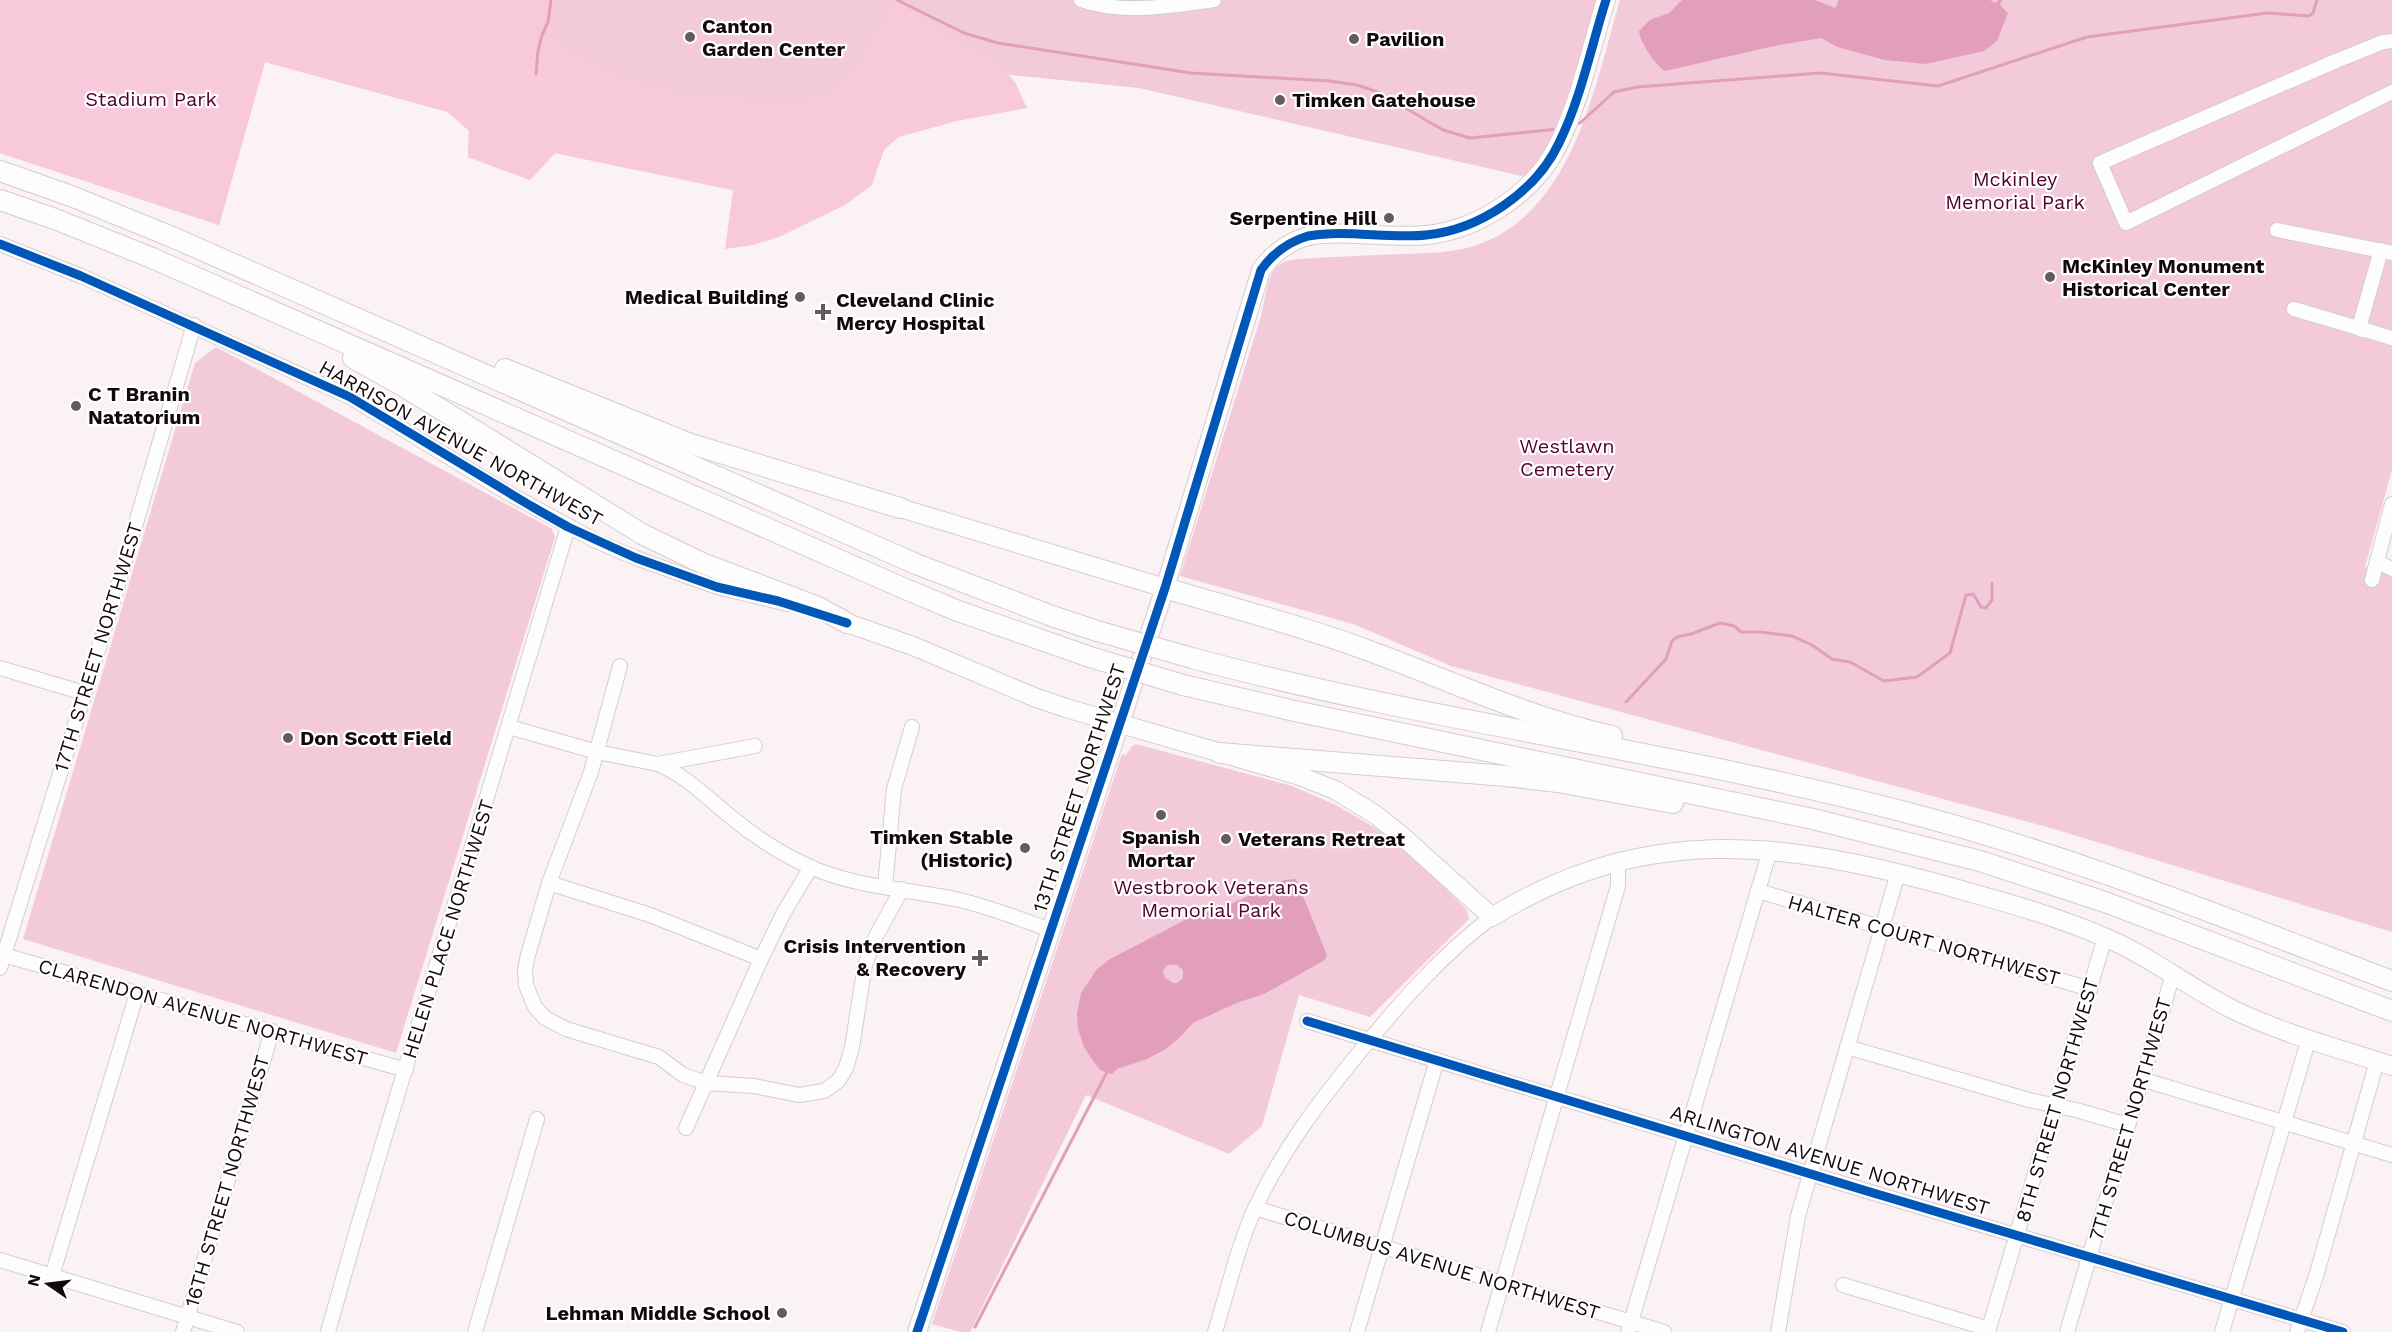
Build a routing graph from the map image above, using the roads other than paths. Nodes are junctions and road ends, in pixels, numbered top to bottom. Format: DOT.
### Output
graph roads {
  1 [pos="1081,0"];
  2 [pos="1214,0"];
  3 [pos="1606,0"];
  4 [pos="2392,41"];
  5 [pos="2392,92"];
  6 [pos="0,171"];
  7 [pos="0,200"];
  8 [pos="2277,230"];
  9 [pos="111,241"];
  10 [pos="0,244"];
  11 [pos="2386,251"];
  12 [pos="2294,309"];
  13 [pos="352,315"];
  14 [pos="194,326"];
  15 [pos="2362,330"];
  16 [pos="2392,338"];
  17 [pos="2392,504"];
  18 [pos="900,508"];
  19 [pos="568,527"];
  20 [pos="2377,562"];
  21 [pos="2392,569"];
  22 [pos="2372,580"];
  23 [pos="1165,588"];
  24 [pos="847,623"];
  25 [pos="620,666"];
  26 [pos="0,668"];
  27 [pos="84,693"];
  28 [pos="1118,723"];
  29 [pos="509,727"];
  30 [pos="912,727"];
  31 [pos="755,746"];
  32 [pos="597,752"];
  33 [pos="1220,753"];
  34 [pos="658,764"];
  35 [pos="1811,790"];
  36 [pos="1891,837"];
  37 [pos="1770,850"];
  38 [pos="1618,861"];
  39 [pos="811,867"];
  40 [pos="1898,873"];
  41 [pos="549,884"];
  42 [pos="885,887"];
  43 [pos="902,890"];
  44 [pos="1758,891"];
  45 [pos="1492,917"];
  46 [pos="1881,928"];
  47 [pos="1051,930"];
  48 [pos="2105,937"];
  49 [pos="1,959"];
  50 [pos="761,959"];
  51 [pos="2173,974"];
  52 [pos="2392,981"];
  53 [pos="2090,989"];
  54 [pos="137,993"];
  55 [pos="2392,1011"];
  56 [pos="1307,1021"];
  57 [pos="272,1031"];
  58 [pos="2309,1038"];
  59 [pos="1370,1039"];
  60 [pos="1846,1047"];
  61 [pos="1437,1060"];
  62 [pos="2385,1064"];
  63 [pos="406,1070"];
  64 [pos="2141,1079"];
  65 [pos="707,1083"];
  66 [pos="1557,1097"];
  67 [pos="2055,1106"];
  68 [pos="537,1119"];
  69 [pos="2283,1123"];
  70 [pos="2128,1125"];
  71 [pos="686,1128"];
  72 [pos="1686,1136"];
  73 [pos="2354,1144"];
  74 [pos="2392,1155"];
  75 [pos="1809,1173"];
  76 [pos="1255,1208"];
  77 [pos="2017,1235"];
  78 [pos="1381,1246"];
  79 [pos="2090,1256"];
  80 [pos="0,1260"];
  81 [pos="52,1276"];
  82 [pos="1502,1282"];
  83 [pos="1843,1285"];
  84 [pos="2232,1299"];
  85 [pos="187,1317"];
  86 [pos="2299,1326"];
  87 [pos="1630,1327"];
  88 [pos="1989,1330"];
  89 [pos="183,1332"];
  90 [pos="237,1332"];
  91 [pos="328,1332"];
  92 [pos="475,1332"];
  93 [pos="917,1332"];
  94 [pos="1215,1332"];
  95 [pos="1357,1332"];
  96 [pos="1488,1332"];
  97 [pos="1664,1332"];
  98 [pos="1778,1332"];
  99 [pos="2067,1332"];
  100 [pos="2222,1332"];
  101 [pos="2343,1332"];
  1 -- 2 [label="street"];
  3 -- 23 [label="main road, 13TH STREET NORTHWEST"];
  4 -- 5 [label="street"];
  6 -- 13 [label="highway"];
  7 -- 9 [label="highway"];
  8 -- 11 [label="street"];
  9 -- 24 [label="highway"];
  9 -- 36 [label="highway, bridge"];
  10 -- 14 [label="street, HARRISON AVENUE NORTHWEST"];
  11 -- 15 [label="street"];
  12 -- 15 [label="street"];
  13 -- 18 [label="highway"];
  13 -- 35 [label="highway, bridge"];
  14 -- 19 [label="street, HARRISON AVENUE NORTHWEST"];
  14 -- 27 [label="street, 17TH STREET NORTHWEST"];
  15 -- 16 [label="street"];
  17 -- 20 [label="street"];
  18 -- 23 [label="main road"];
  19 -- 24 [label="street, HARRISON AVENUE NORTHWEST"];
  19 -- 29 [label="street, HELEN PLACE NORTHWEST"];
  20 -- 21 [label="street"];
  20 -- 22 [label="street"];
  23 -- 28 [label="main road, 13TH STREET NORTHWEST"];
  23 -- 35 [label="highway"];
  24 -- 28 [label="main road, HARRISON AVENUE NORTHWEST"];
  25 -- 32 [label="street"];
  26 -- 27 [label="street"];
  27 -- 49 [label="street, 17TH STREET NORTHWEST"];
  28 -- 33 [label="main road, HARRISON AVENUE NORTHWEST"];
  28 -- 47 [label="main road, 13TH STREET NORTHWEST"];
  29 -- 32 [label="street"];
  29 -- 63 [label="street, HELEN PLACE NORTHWEST"];
  30 -- 42 [label="street"];
  31 -- 34 [label="street"];
  32 -- 34 [label="street"];
  32 -- 41 [label="street"];
  33 -- 36 [label="highway"];
  33 -- 45 [label="main road, HARRISON AVENUE NORTHWEST"];
  34 -- 39 [label="street"];
  35 -- 52 [label="highway"];
  36 -- 55 [label="highway"];
  37 -- 38 [label="main road"];
  37 -- 40 [label="main road"];
  37 -- 44 [label="street"];
  38 -- 45 [label="main road"];
  38 -- 66 [label="street"];
  39 -- 42 [label="street"];
  39 -- 50 [label="street"];
  40 -- 46 [label="street"];
  40 -- 48 [label="main road"];
  41 -- 50 [label="street"];
  41 -- 65 [label="street"];
  42 -- 43 [label="street"];
  43 -- 47 [label="street"];
  43 -- 65 [label="street"];
  44 -- 46 [label="street, HALTER COURT NORTHWEST"];
  44 -- 72 [label="street"];
  45 -- 59 [label="street"];
  46 -- 53 [label="street, HALTER COURT NORTHWEST"];
  46 -- 60 [label="street"];
  47 -- 93 [label="main road, 13TH STREET NORTHWEST"];
  48 -- 51 [label="main road"];
  48 -- 53 [label="street, 8TH STREET NORTHWEST"];
  49 -- 54 [label="street, CLARENDON AVENUE NORTHWEST"];
  50 -- 65 [label="street"];
  51 -- 58 [label="main road"];
  51 -- 64 [label="street, 7TH STREET NORTHWEST"];
  53 -- 67 [label="street, 8TH STREET NORTHWEST"];
  54 -- 57 [label="street, CLARENDON AVENUE NORTHWEST"];
  54 -- 81 [label="street"];
  56 -- 59 [label="street, ARLINGTON AVENUE NORTHWEST"];
  57 -- 63 [label="street, CLARENDON AVENUE NORTHWEST"];
  57 -- 85 [label="street, 16TH STREET NORTHWEST"];
  58 -- 62 [label="main road"];
  58 -- 69 [label="street"];
  59 -- 61 [label="street, ARLINGTON AVENUE NORTHWEST"];
  59 -- 76 [label="street"];
  60 -- 67 [label="street"];
  60 -- 75 [label="street"];
  61 -- 66 [label="street, ARLINGTON AVENUE NORTHWEST"];
  61 -- 78 [label="street"];
  62 -- 73 [label="street"];
  63 -- 91 [label="street, HELEN PLACE NORTHWEST"];
  64 -- 69 [label="street"];
  64 -- 70 [label="street, 7TH STREET NORTHWEST"];
  65 -- 71 [label="street"];
  66 -- 72 [label="street, ARLINGTON AVENUE NORTHWEST"];
  66 -- 82 [label="street"];
  67 -- 70 [label="street"];
  67 -- 77 [label="street, 8TH STREET NORTHWEST"];
  68 -- 92 [label="street"];
  69 -- 73 [label="street"];
  69 -- 84 [label="street"];
  70 -- 79 [label="street, 7TH STREET NORTHWEST"];
  72 -- 75 [label="street, ARLINGTON AVENUE NORTHWEST"];
  72 -- 87 [label="street"];
  73 -- 74 [label="street"];
  73 -- 86 [label="street"];
  75 -- 77 [label="street, ARLINGTON AVENUE NORTHWEST"];
  75 -- 98 [label="street"];
  76 -- 78 [label="street, COLUMBUS AVENUE NORTHWEST"];
  76 -- 94 [label="street"];
  77 -- 79 [label="street, ARLINGTON AVENUE NORTHWEST"];
  77 -- 88 [label="street, 8TH STREET NORTHWEST"];
  78 -- 82 [label="street, COLUMBUS AVENUE NORTHWEST"];
  78 -- 95 [label="street"];
  79 -- 84 [label="street, ARLINGTON AVENUE NORTHWEST"];
  79 -- 99 [label="street, 7TH STREET NORTHWEST"];
  80 -- 81 [label="street"];
  81 -- 85 [label="street"];
  82 -- 87 [label="street, COLUMBUS AVENUE NORTHWEST"];
  82 -- 96 [label="street"];
  83 -- 88 [label="street"];
  84 -- 86 [label="street, ARLINGTON AVENUE NORTHWEST"];
  84 -- 100 [label="street"];
  85 -- 89 [label="street, 16TH STREET NORTHWEST"];
  85 -- 90 [label="street"];
  86 -- 101 [label="street, ARLINGTON AVENUE NORTHWEST"];
  87 -- 97 [label="street, COLUMBUS AVENUE NORTHWEST"];
}
